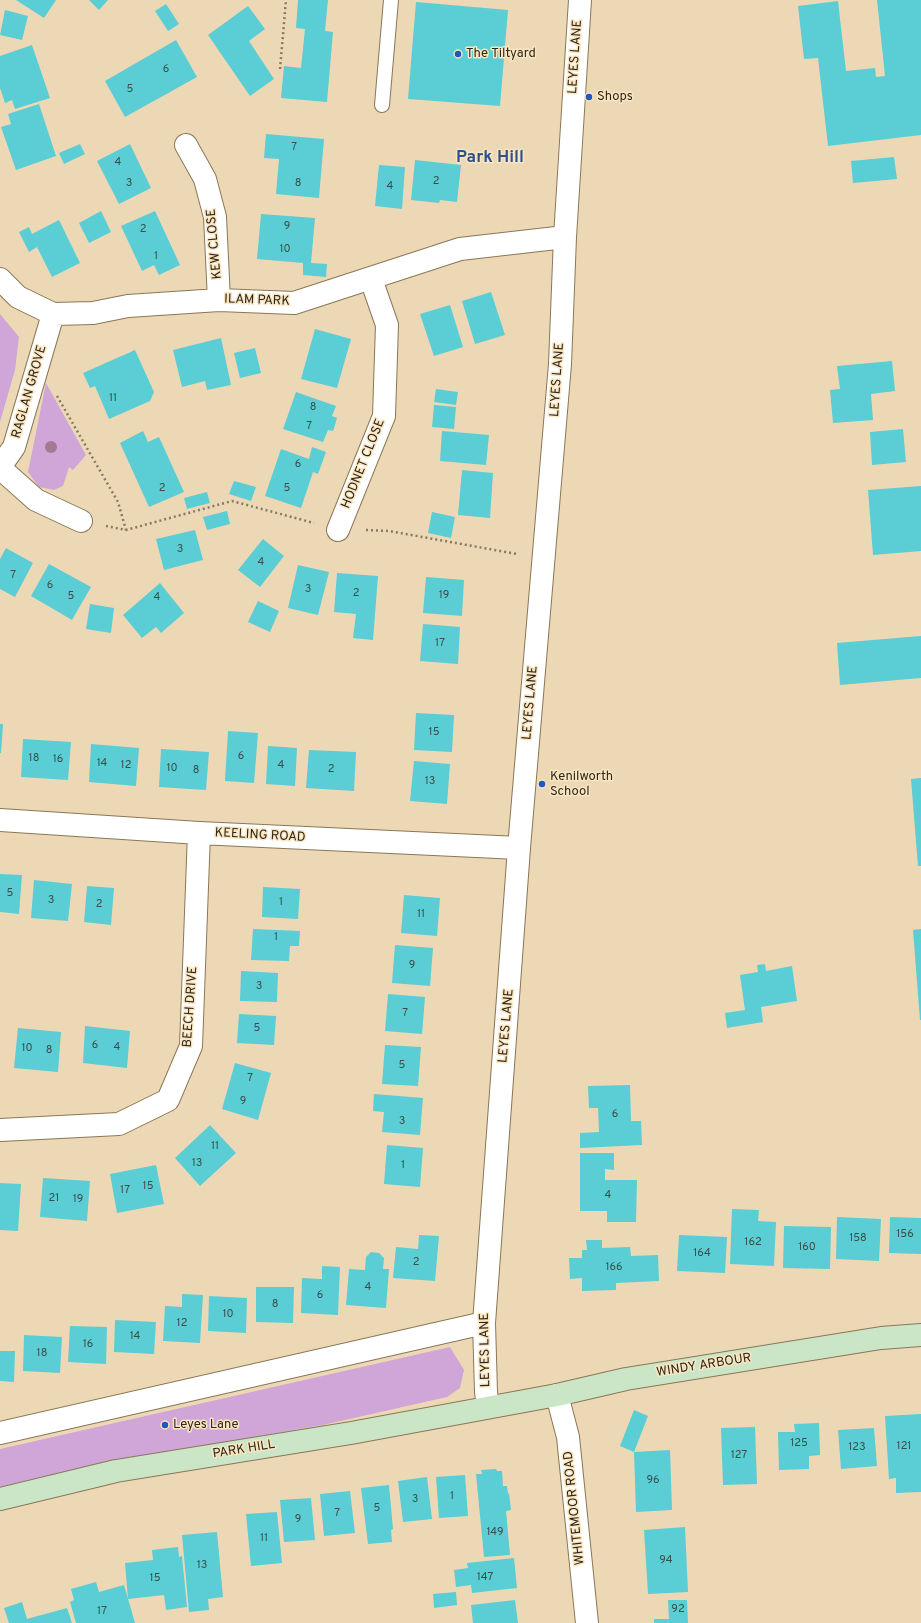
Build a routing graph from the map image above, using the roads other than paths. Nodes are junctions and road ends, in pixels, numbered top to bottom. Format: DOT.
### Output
graph roads {
  1 [pos="391,0"];
  2 [pos="580,0"];
  3 [pos="382,105"];
  4 [pos="186,145"];
  5 [pos="565,237"];
  6 [pos="0,279"];
  7 [pos="371,279"];
  8 [pos="219,300"];
  9 [pos="53,314"];
  10 [pos="0,467"];
  11 [pos="81,521"];
  12 [pos="338,530"];
  13 [pos="0,820"];
  14 [pos="199,833"];
  15 [pos="519,848"];
  16 [pos="0,1130"];
  17 [pos="484,1323"];
  18 [pos="921,1335"];
  19 [pos="557,1395"];
  20 [pos="488,1406"];
  21 [pos="0,1433"];
  22 [pos="0,1499"];
  23 [pos="587,1623"];
  1 -- 3 [label="lane"];
  2 -- 5 [label="street, LEYES LANE"];
  4 -- 8 [label="street, KEW CLOSE"];
  5 -- 7 [label="street, ILAM PARK"];
  5 -- 15 [label="street, LEYES LANE"];
  6 -- 9 [label="street, ILAM PARK"];
  7 -- 8 [label="street, ILAM PARK"];
  7 -- 12 [label="street, HODNET CLOSE"];
  8 -- 9 [label="street, ILAM PARK"];
  9 -- 10 [label="street, RAGLAN GROVE"];
  10 -- 11 [label="street, RAGLAN GROVE"];
  13 -- 14 [label="street, KEELING ROAD"];
  14 -- 15 [label="street, KEELING ROAD"];
  14 -- 16 [label="street, BEECH DRIVE"];
  15 -- 17 [label="street, LEYES LANE"];
  17 -- 20 [label="street, LEYES LANE"];
  17 -- 21 [label="street"];
  18 -- 19 [label="street, WINDY ARBOUR"];
  19 -- 20 [label="street, WINDY ARBOUR"];
  19 -- 23 [label="street, WHITEMOOR ROAD"];
  20 -- 22 [label="street, PARK HILL"];
}
